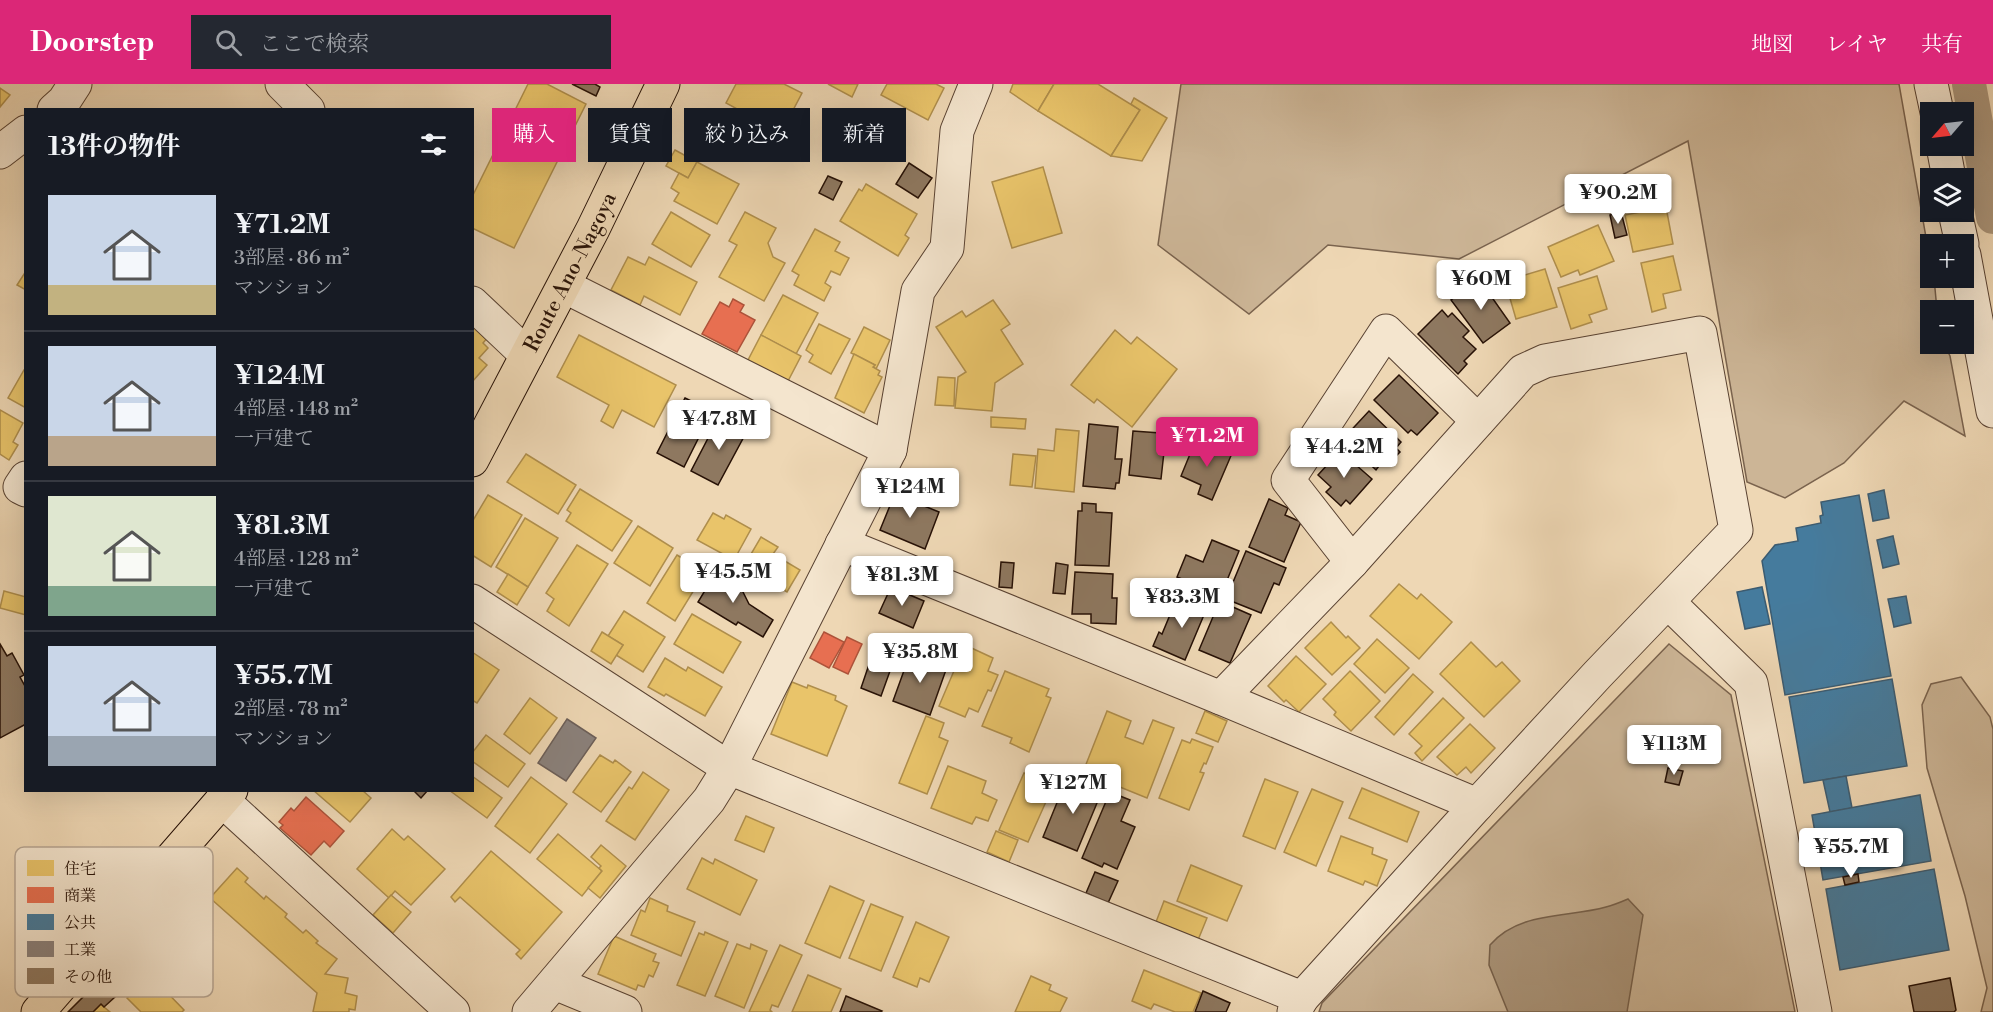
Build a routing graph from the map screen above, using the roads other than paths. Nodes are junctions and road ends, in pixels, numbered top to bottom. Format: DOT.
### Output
graph roads {
  1 [pos="282,84"];
  2 [pos="663,84"];
  3 [pos="976,84"];
  4 [pos="1931,84"];
  5 [pos="1934,102"];
  6 [pos="306,108"];
  7 [pos="24,134"];
  8 [pos="0,152"];
  9 [pos="564,286"];
  10 [pos="1970,288"];
  11 [pos="474,305"];
  12 [pos="527,355"];
  13 [pos="1993,411"];
  14 [pos="1478,421"];
  15 [pos="890,450"];
  16 [pos="474,456"];
  17 [pos="842,544"];
  18 [pos="1352,562"];
  19 [pos="474,602"];
  20 [pos="1668,602"];
  21 [pos="1221,698"];
  22 [pos="729,768"];
  23 [pos="226,795"];
  24 [pos="1478,805"];
  25 [pos="181,847"];
  26 [pos="555,983"];
  27 [pos="51,997"];
  28 [pos="1298,1005"];
  29 [pos="38,1012"];
  30 [pos="453,1012"];
  31 [pos="528,1012"];
  32 [pos="625,1012"];
  33 [pos="1815,1012"];
  1 -- 6 [label="street"];
  2 -- 9 [label="main road, Route Ano-Nagoya"];
  3 -- 15 [label="street"];
  4 -- 5 [label="street"];
  7 -- 8 [label="street"];
  9 -- 12 [label="main road, Route Ano-Nagoya"];
  9 -- 15 [label="street"];
  10 -- 13 [label="street"];
  11 -- 12 [label="street"];
  12 -- 16 [label="main road, Route Ano-Nagoya"];
  14 -- 18 [label="street"];
  14 -- 18 [label="street"];
  14 -- 20 [label="street"];
  15 -- 17 [label="street"];
  17 -- 21 [label="street"];
  17 -- 22 [label="street"];
  18 -- 21 [label="street"];
  19 -- 22 [label="street"];
  20 -- 24 [label="street"];
  20 -- 33 [label="street"];
  21 -- 24 [label="street"];
  22 -- 26 [label="street"];
  22 -- 28 [label="street"];
  23 -- 25 [label="main road"];
  23 -- 30 [label="street"];
  24 -- 28 [label="street"];
  26 -- 31 [label="street"];
  26 -- 32 [label="street"];
  27 -- 29 [label="main road"];
}
